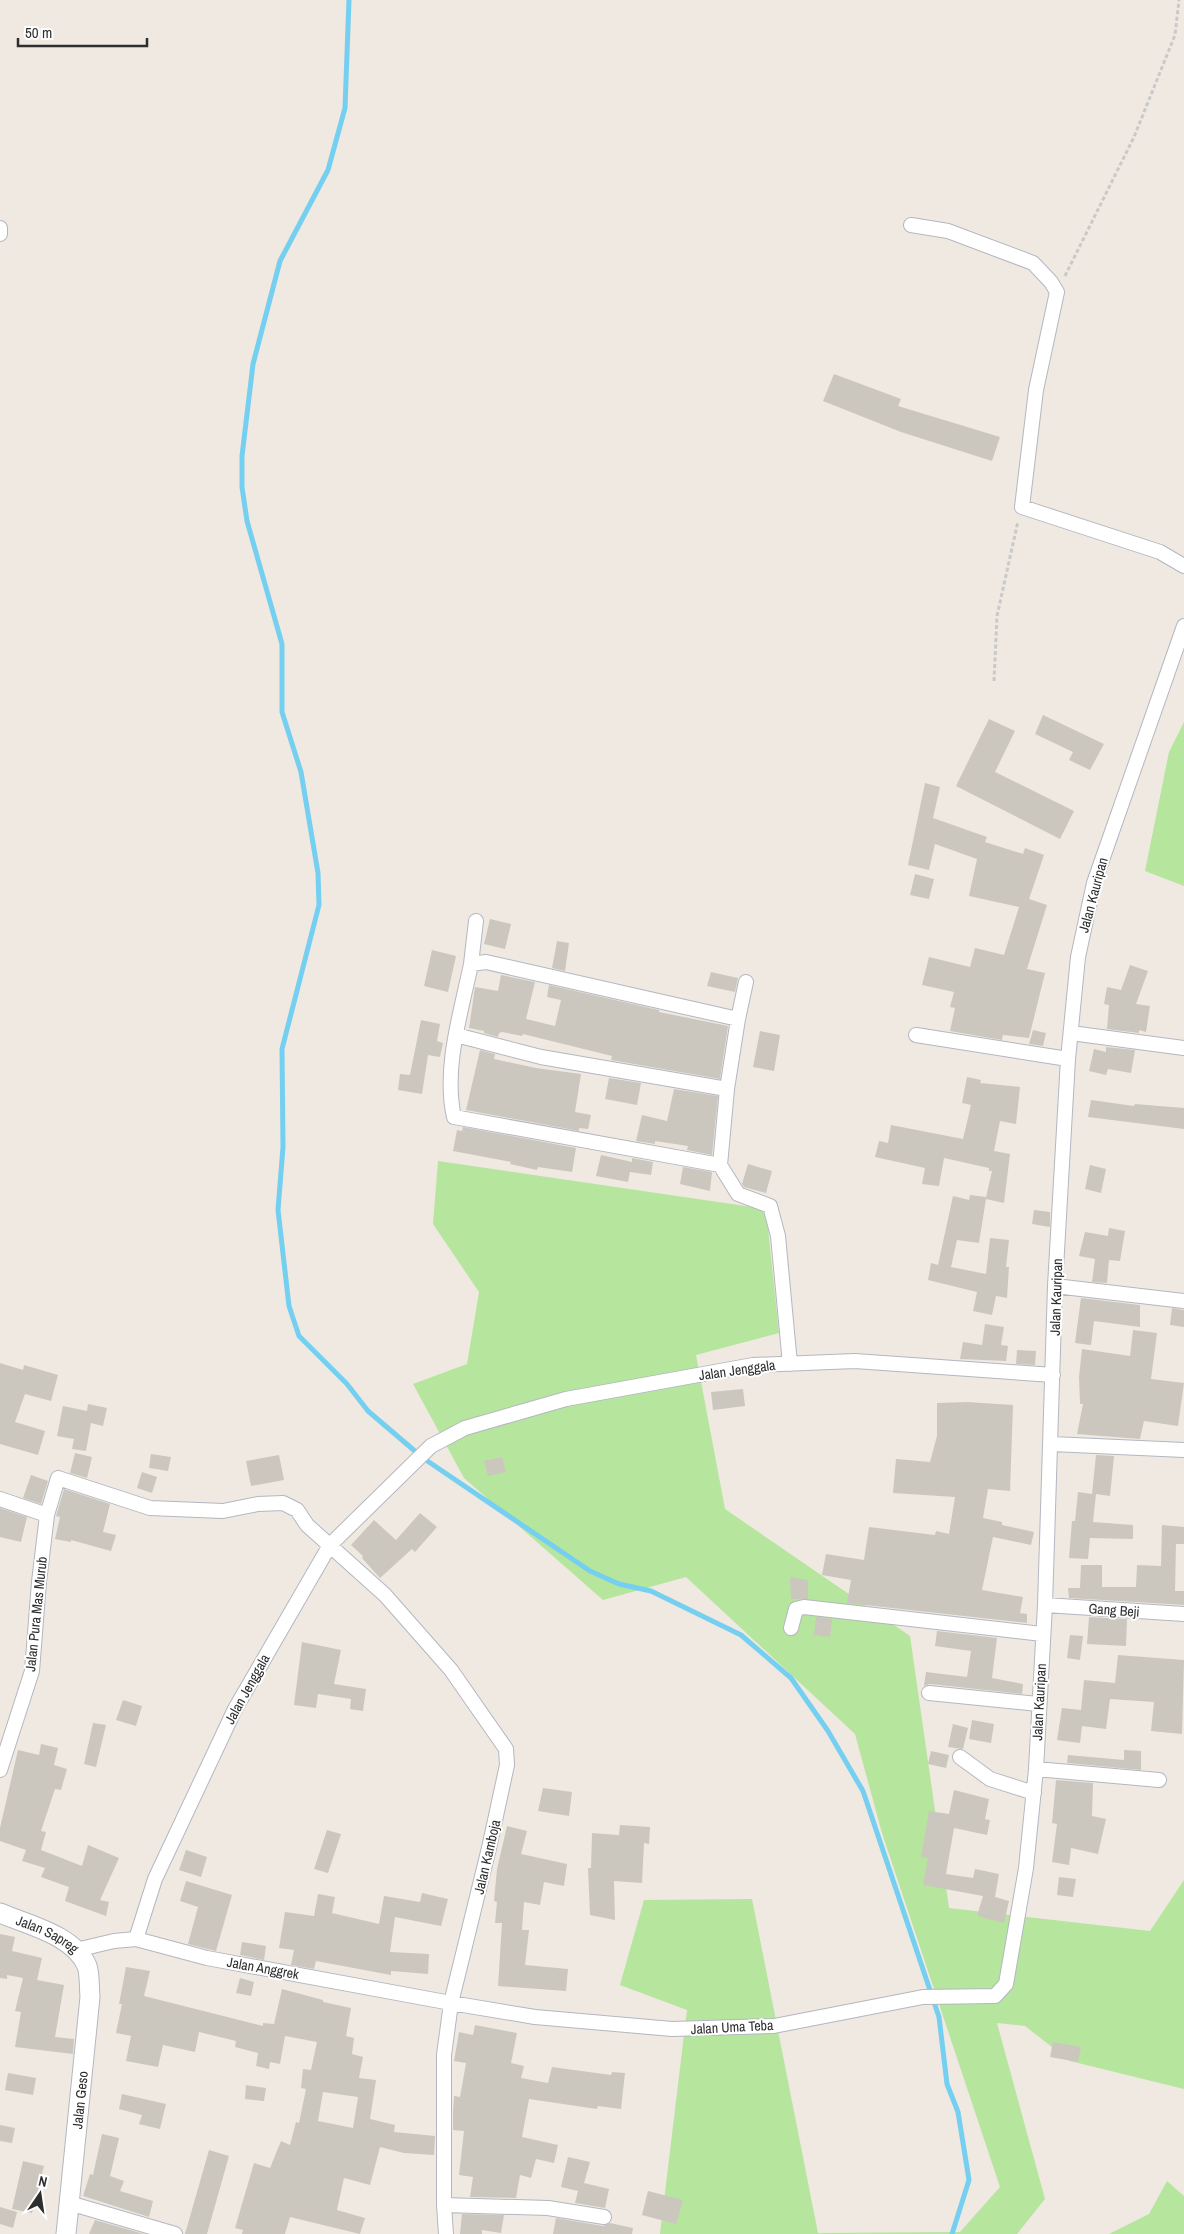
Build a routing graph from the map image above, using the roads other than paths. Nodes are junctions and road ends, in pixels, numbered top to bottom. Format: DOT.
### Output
graph roads {
  1 [pos="911,225"];
  2 [pos="0,228"];
  3 [pos="0,234"];
  4 [pos="1184,566"];
  5 [pos="1184,626"];
  6 [pos="476,921"];
  7 [pos="471,964"];
  8 [pos="746,982"];
  9 [pos="738,1018"];
  10 [pos="1071,1033"];
  11 [pos="456,1035"];
  12 [pos="916,1035"];
  13 [pos="1184,1048"];
  14 [pos="1068,1059"];
  15 [pos="727,1089"];
  16 [pos="720,1165"];
  17 [pos="1055,1286"];
  18 [pos="1184,1301"];
  19 [pos="790,1364"];
  20 [pos="1053,1375"];
  21 [pos="1052,1444"];
  22 [pos="1184,1450"];
  23 [pos="0,1499"];
  24 [pos="47,1515"];
  25 [pos="330,1545"];
  26 [pos="1045,1605"];
  27 [pos="1184,1614"];
  28 [pos="791,1628"];
  29 [pos="1042,1634"];
  30 [pos="929,1693"];
  31 [pos="1038,1704"];
  32 [pos="960,1757"];
  33 [pos="1036,1769"];
  34 [pos="0,1770"];
  35 [pos="1159,1780"];
  36 [pos="1034,1793"];
  37 [pos="0,1913"];
  38 [pos="136,1939"];
  39 [pos="76,1950"];
  40 [pos="87,1966"];
  41 [pos="1006,1984"];
  42 [pos="451,2003"];
  43 [pos="69,2203"];
  44 [pos="444,2205"];
  45 [pos="604,2217"];
  46 [pos="66,2234"];
  47 [pos="175,2234"];
  48 [pos="446,2234"];
  1 -- 4 [label="street"];
  2 -- 3 [label="street"];
  5 -- 10 [label="street, Jalan Kauripan"];
  6 -- 7 [label="street"];
  7 -- 9 [label="street"];
  7 -- 11 [label="street"];
  8 -- 9 [label="street"];
  9 -- 15 [label="street"];
  10 -- 13 [label="street"];
  10 -- 14 [label="street, Jalan Kauripan"];
  11 -- 15 [label="street"];
  11 -- 16 [label="street"];
  12 -- 14 [label="street"];
  14 -- 17 [label="street, Jalan Kauripan"];
  15 -- 16 [label="street"];
  16 -- 19 [label="street"];
  17 -- 18 [label="street"];
  17 -- 20 [label="street, Jalan Kauripan"];
  19 -- 20 [label="street, Jalan Jenggala"];
  19 -- 25 [label="street, Jalan Jenggala"];
  20 -- 21 [label="street, Jalan Kauripan"];
  21 -- 22 [label="street"];
  21 -- 26 [label="street, Jalan Kauripan"];
  23 -- 24 [label="street"];
  24 -- 25 [label="street, Jalan Pura Mas Murub"];
  24 -- 34 [label="street, Jalan Pura Mas Murub"];
  25 -- 38 [label="street, Jalan Jenggala"];
  25 -- 42 [label="street, Jalan Kamboja"];
  26 -- 27 [label="street, Gang Beji"];
  26 -- 29 [label="street, Jalan Kauripan"];
  28 -- 29 [label="street"];
  29 -- 31 [label="street, Jalan Kauripan"];
  30 -- 31 [label="street"];
  31 -- 33 [label="street, Jalan Kauripan"];
  32 -- 36 [label="street"];
  33 -- 35 [label="street"];
  33 -- 36 [label="street, Jalan Kauripan"];
  36 -- 41 [label="street, Jalan Kauripan"];
  37 -- 39 [label="main road, Jalan Sapreg"];
  38 -- 39 [label="street, Jalan Anggrek"];
  38 -- 42 [label="street, Jalan Anggrek"];
  39 -- 40 [label="main road, Jalan Sapreg"];
  40 -- 43 [label="main road, Jalan Geso"];
  41 -- 42 [label="street, Jalan Uma Teba"];
  42 -- 44 [label="street, Jalan Kamboja"];
  43 -- 46 [label="main road, Jalan Geso"];
  43 -- 47 [label="street"];
  44 -- 45 [label="street"];
  44 -- 48 [label="street, Jalan Kamboja"];
}
